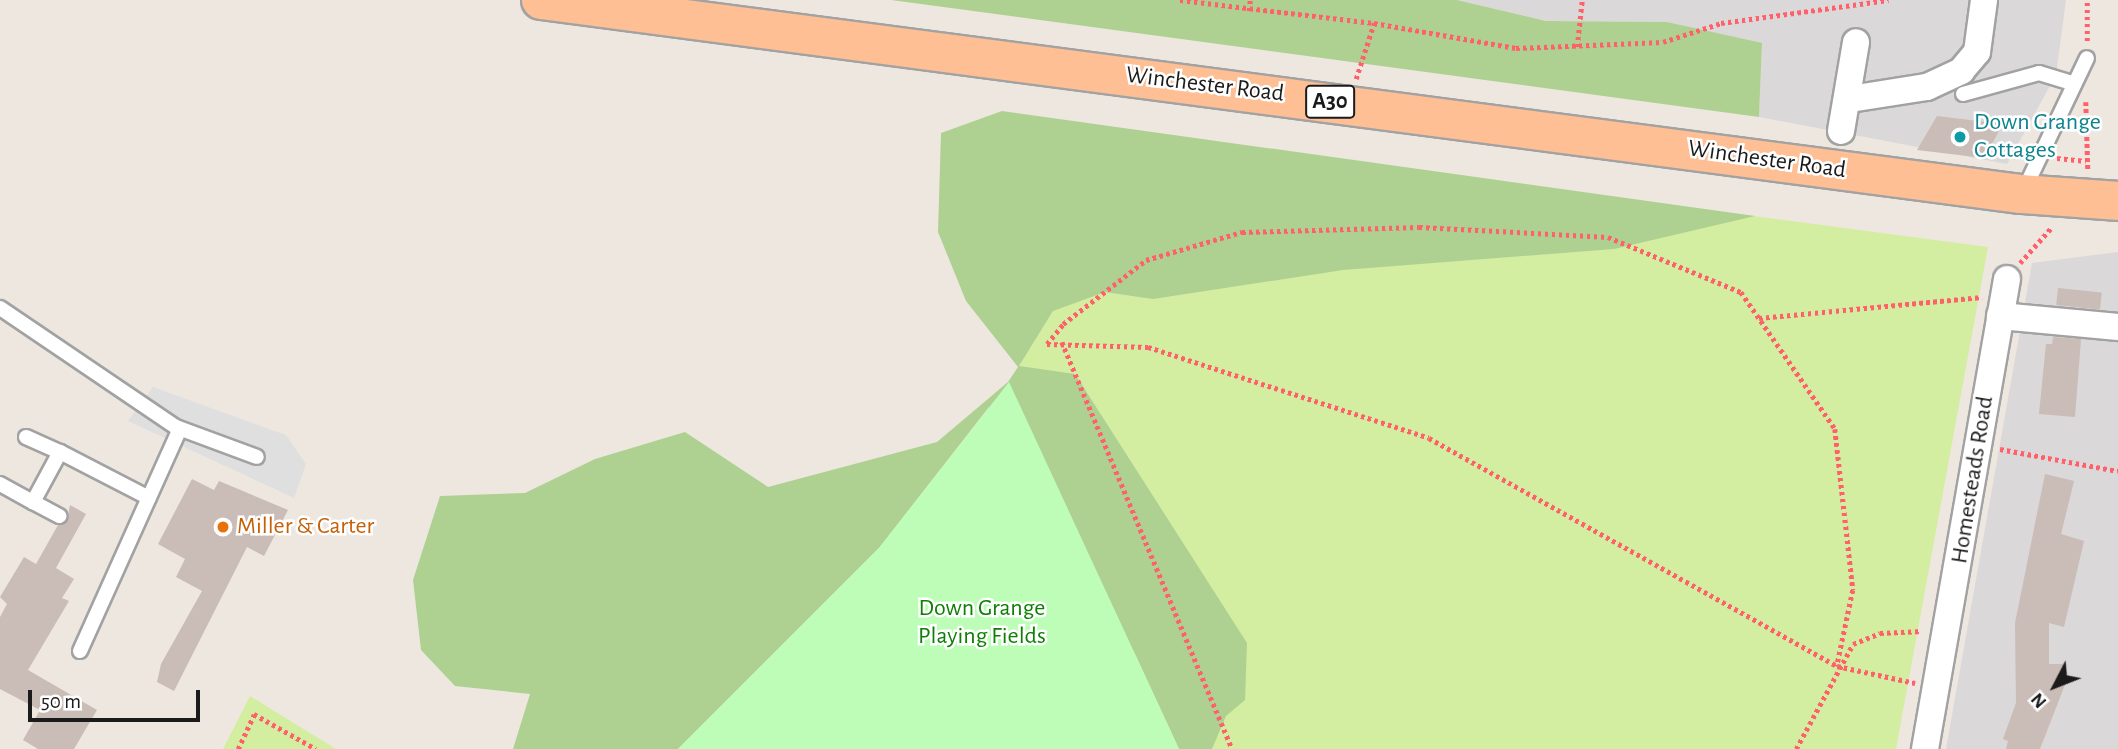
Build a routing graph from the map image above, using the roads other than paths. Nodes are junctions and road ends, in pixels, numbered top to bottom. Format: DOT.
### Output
graph roads {
  1 [pos="541,0"];
  2 [pos="1984,0"];
  3 [pos="1856,41"];
  4 [pos="2087,58"];
  5 [pos="2074,84"];
  6 [pos="1963,94"];
  7 [pos="1850,99"];
  8 [pos="1841,131"];
  9 [pos="2021,194"];
  10 [pos="2118,201"];
  11 [pos="0,308"];
  12 [pos="2118,327"];
  13 [pos="180,429"];
  14 [pos="26,437"];
  15 [pos="60,452"];
  16 [pos="257,457"];
  17 [pos="0,484"];
  18 [pos="149,498"];
  19 [pos="33,502"];
  20 [pos="59,516"];
  21 [pos="80,651"];
  22 [pos="1925,749"];
  1 -- 9 [label="main road, Winchester Road / A30"];
  2 -- 7 [label="street"];
  3 -- 7 [label="street"];
  4 -- 5 [label="lane"];
  5 -- 6 [label="lane"];
  5 -- 9 [label="lane"];
  7 -- 8 [label="street"];
  9 -- 10 [label="main road, Winchester Road / A30"];
  11 -- 13 [label="lane"];
  12 -- 22 [label="street, Homesteads Road"];
  13 -- 16 [label="lane"];
  13 -- 18 [label="lane"];
  14 -- 15 [label="lane"];
  15 -- 18 [label="lane"];
  15 -- 19 [label="lane"];
  17 -- 19 [label="lane"];
  18 -- 21 [label="lane"];
  19 -- 20 [label="lane"];
}
